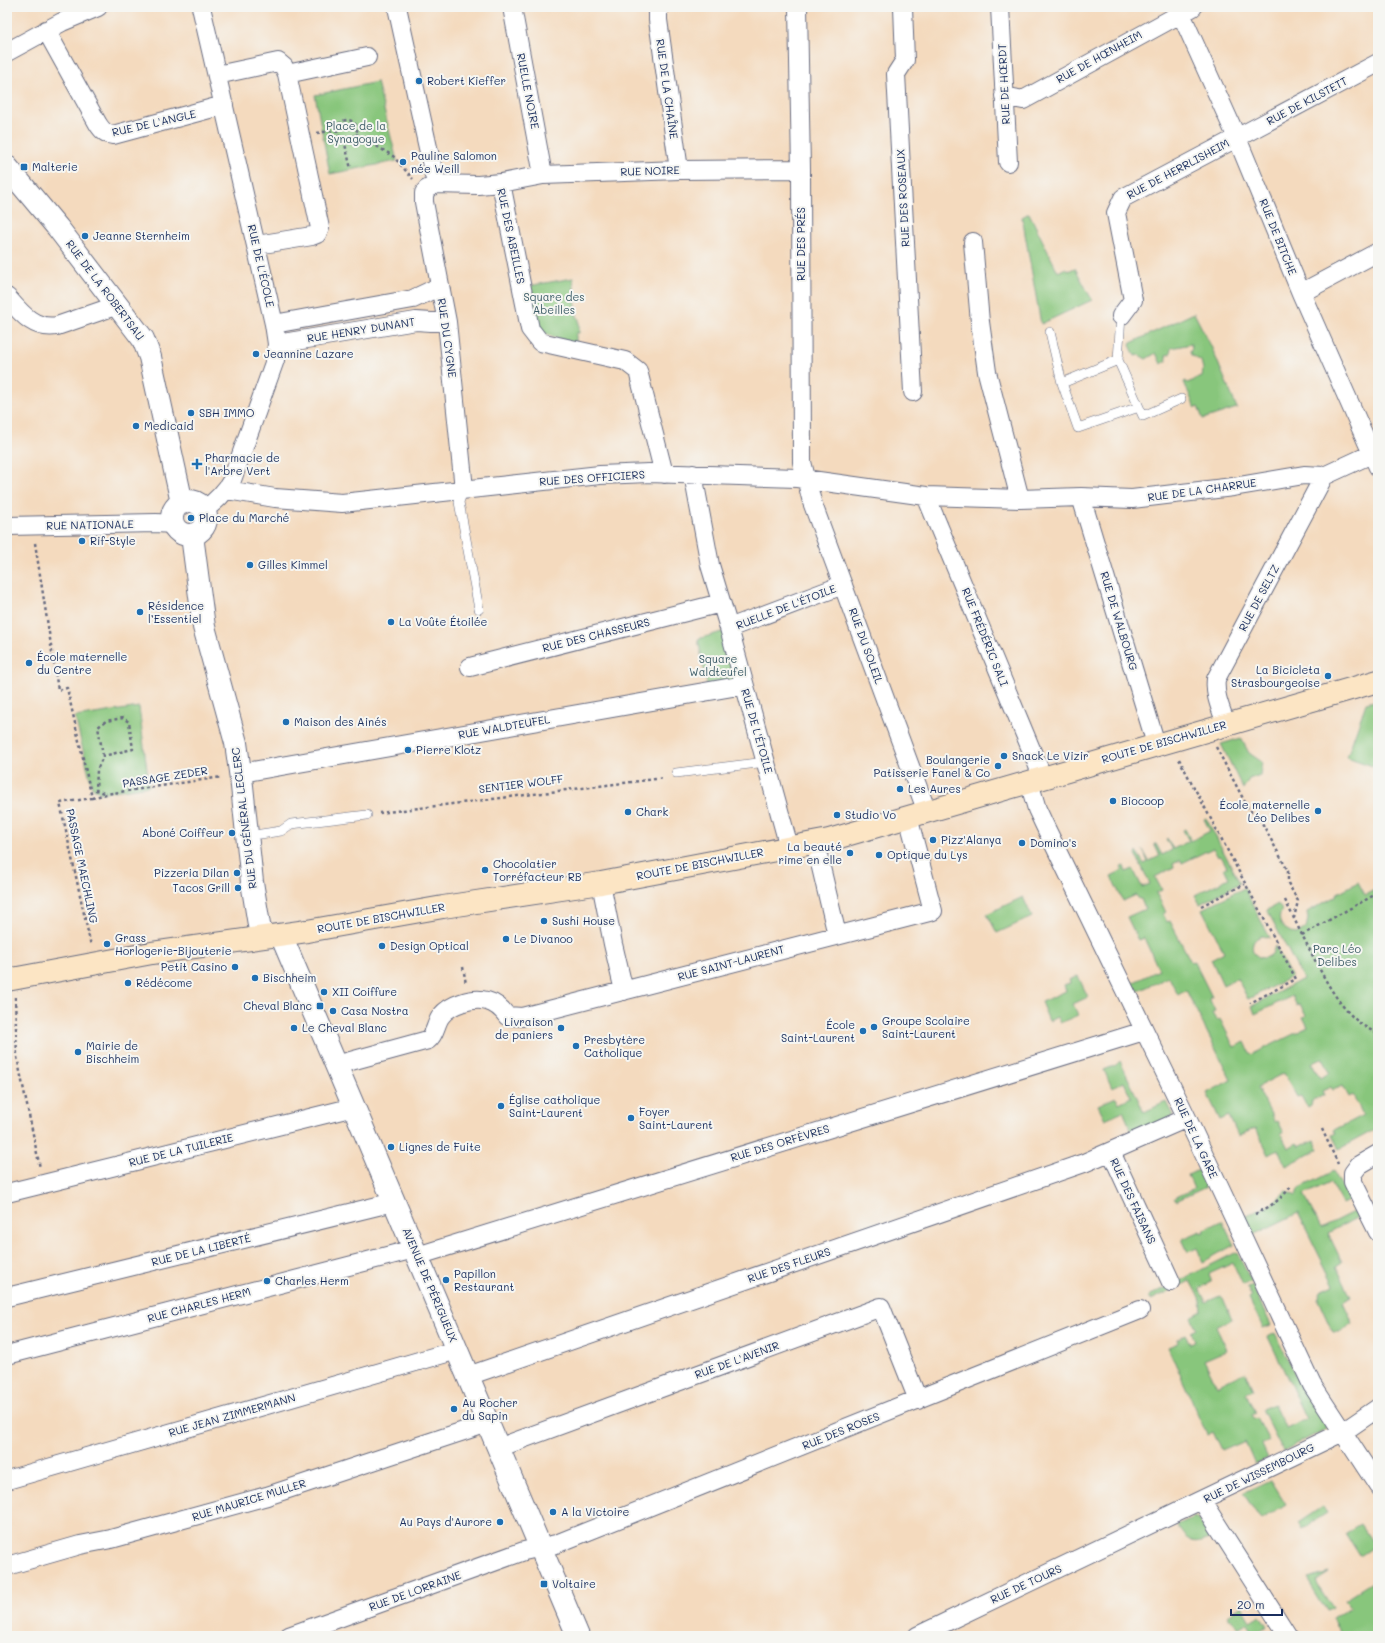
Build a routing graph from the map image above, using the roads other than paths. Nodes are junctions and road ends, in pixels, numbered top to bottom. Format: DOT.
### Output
graph roads {
  1 [pos="98,7"];
  2 [pos="201,7"];
  3 [pos="396,7"];
  4 [pos="512,7"];
  5 [pos="658,7"];
  6 [pos="798,7"];
  7 [pos="903,7"];
  8 [pos="1000,7"];
  9 [pos="1184,9"];
  10 [pos="46,30"];
  11 [pos="7,52"];
  12 [pos="366,57"];
  13 [pos="1378,63"];
  14 [pos="287,74"];
  15 [pos="217,75"];
  16 [pos="1004,96"];
  17 [pos="224,106"];
  18 [pos="1237,138"];
  19 [pos="1008,162"];
  20 [pos="7,167"];
  21 [pos="801,169"];
  22 [pos="679,170"];
  23 [pos="543,175"];
  24 [pos="500,183"];
  25 [pos="432,187"];
  26 [pos="973,242"];
  27 [pos="257,245"];
  28 [pos="1378,252"];
  29 [pos="440,289"];
  30 [pos="1301,293"];
  31 [pos="7,296"];
  32 [pos="118,305"];
  33 [pos="1121,316"];
  34 [pos="446,322"];
  35 [pos="274,324"];
  36 [pos="1050,332"];
  37 [pos="277,344"];
  38 [pos="1118,360"];
  39 [pos="1062,383"];
  40 [pos="913,392"];
  41 [pos="1181,399"];
  42 [pos="1139,407"];
  43 [pos="1376,458"];
  44 [pos="664,474"];
  45 [pos="693,474"];
  46 [pos="1324,476"];
  47 [pos="806,480"];
  48 [pos="464,489"];
  49 [pos="227,490"];
  50 [pos="926,496"];
  51 [pos="1081,497"];
  52 [pos="982,498"];
  53 [pos="1020,499"];
  54 [pos="182,503"];
  55 [pos="204,510"];
  56 [pos="173,524"];
  57 [pos="7,526"];
  58 [pos="194,535"];
  59 [pos="843,585"];
  60 [pos="722,604"];
  61 [pos="479,609"];
  62 [pos="729,628"];
  63 [pos="470,667"];
  64 [pos="1378,681"];
  65 [pos="744,684"];
  66 [pos="1226,724"];
  67 [pos="1156,744"];
  68 [pos="766,762"];
  69 [pos="241,773"];
  70 [pos="676,773"];
  71 [pos="1036,780"];
  72 [pos="917,814"];
  73 [pos="367,815"];
  74 [pos="246,836"];
  75 [pos="815,842"];
  76 [pos="789,847"];
  77 [pos="601,883"];
  78 [pos="837,935"];
  79 [pos="271,936"];
  80 [pos="10,980"];
  81 [pos="624,991"];
  82 [pos="1144,1031"];
  83 [pos="336,1065"];
  84 [pos="354,1107"];
  85 [pos="1187,1118"];
  86 [pos="1111,1152"];
  87 [pos="1378,1154"];
  88 [pos="7,1193"];
  89 [pos="394,1202"];
  90 [pos="1378,1232"];
  91 [pos="416,1252"];
  92 [pos="1171,1282"];
  93 [pos="7,1298"];
  94 [pos="1140,1310"];
  95 [pos="457,1350"];
  96 [pos="7,1355"];
  97 [pos="468,1376"];
  98 [pos="918,1400"];
  99 [pos="1378,1408"];
  100 [pos="488,1423"];
  101 [pos="1343,1432"];
  102 [pos="498,1448"];
  103 [pos="7,1480"];
  104 [pos="1378,1486"];
  105 [pos="1202,1501"];
  106 [pos="1136,1532"];
  107 [pos="540,1547"];
  108 [pos="7,1566"];
  109 [pos="289,1636"];
  110 [pos="578,1636"];
  111 [pos="917,1636"];
  112 [pos="1288,1636"];
  1 -- 10 [label="street"];
  2 -- 15 [label="street, RUE DE L'ÉCOLE"];
  3 -- 25 [label="street, RUE DU CYGNE"];
  4 -- 23 [label="street, RUELLE NOIRE"];
  5 -- 22 [label="street, RUE DE LA CHAÎNE"];
  6 -- 21 [label="street, RUE DES PRÉS"];
  7 -- 40 [label="street, RUE DES ROSEAUX"];
  8 -- 16 [label="street, RUE DE HŒRDT"];
  9 -- 16 [label="street, RUE DE HŒNHEIM"];
  9 -- 18 [label="street, RUE DE BITCHE"];
  10 -- 11 [label="street"];
  10 -- 17 [label="street, RUE DE L'ANGLE"];
  12 -- 14 [label="street"];
  13 -- 18 [label="street, RUE DE KILSTETT"];
  14 -- 15 [label="street"];
  14 -- 27 [label="street"];
  15 -- 17 [label="street, RUE DE L'ÉCOLE"];
  16 -- 19 [label="street, RUE DE HŒRDT"];
  17 -- 27 [label="street, RUE DE L'ÉCOLE"];
  18 -- 30 [label="street, RUE DE BITCHE"];
  18 -- 33 [label="street, RUE DE HERRLISHEIM"];
  20 -- 32 [label="street, RUE DE LA ROBERTSAU"];
  21 -- 22 [label="street, RUE NOIRE"];
  21 -- 47 [label="street, RUE DES PRÉS"];
  22 -- 23 [label="street, RUE NOIRE"];
  23 -- 24 [label="street, RUE NOIRE"];
  24 -- 25 [label="street, RUE DES ABEILLES"];
  24 -- 44 [label="street, RUE DES ABEILLES"];
  25 -- 29 [label="street, RUE DU CYGNE"];
  26 -- 53 [label="street"];
  27 -- 35 [label="street, RUE DE L'ÉCOLE"];
  28 -- 30 [label="street"];
  29 -- 34 [label="street, RUE DU CYGNE"];
  29 -- 35 [label="street, RUE HENRY DUNANT"];
  30 -- 43 [label="street, RUE DE BITCHE"];
  31 -- 32 [label="street"];
  32 -- 54 [label="street, RUE DE LA ROBERTSAU"];
  33 -- 38 [label="lane"];
  34 -- 37 [label="street, RUE HENRY DUNANT"];
  34 -- 48 [label="street, RUE DU CYGNE"];
  35 -- 37 [label="street, RUE DE L'ÉCOLE"];
  36 -- 39 [label="lane"];
  37 -- 49 [label="street, RUE DE L'ÉCOLE"];
  38 -- 39 [label="lane"];
  38 -- 42 [label="lane"];
  39 -- 42 [label="lane"];
  41 -- 42 [label="lane"];
  43 -- 46 [label="street, RUE DE LA CHARRUE"];
  44 -- 45 [label="street, RUE DES OFFICIERS"];
  44 -- 48 [label="street, RUE DES OFFICIERS"];
  45 -- 47 [label="street, RUE DES OFFICIERS"];
  45 -- 60 [label="street, RUE DE L'ÉTOILE"];
  46 -- 51 [label="street, RUE DE LA CHARRUE"];
  46 -- 66 [label="street, RUE DE SELTZ"];
  47 -- 50 [label="street, RUE DES OFFICIERS"];
  47 -- 59 [label="street, RUE DU SOLEIL"];
  48 -- 49 [label="street, RUE DES OFFICIERS"];
  48 -- 61 [label="lane"];
  49 -- 55 [label="street, RUE DE L'ÉCOLE"];
  50 -- 52 [label="street, RUE DES OFFICIERS"];
  50 -- 71 [label="street, RUE FRÉDÉRIC SALI"];
  51 -- 53 [label="street, RUE DE LA CHARRUE"];
  51 -- 67 [label="street, RUE DE WALBOURG"];
  52 -- 53 [label="street, RUE DE LA CHARRUE"];
  54 -- 55 [label="street"];
  54 -- 56 [label="street"];
  55 -- 58 [label="street"];
  56 -- 57 [label="street, RUE NATIONALE"];
  56 -- 58 [label="street"];
  58 -- 69 [label="street, RUE DU GÉNÉRAL LECLERC"];
  59 -- 62 [label="street, RUELLE DE L'ÉTOILE"];
  59 -- 72 [label="street, RUE DU SOLEIL"];
  60 -- 62 [label="street, RUE DE L'ÉTOILE"];
  60 -- 63 [label="street, RUE DES CHASSEURS"];
  62 -- 65 [label="street, RUE DE L'ÉTOILE"];
  64 -- 66 [label="main road, ROUTE DE BISCHWILLER"];
  65 -- 68 [label="street, RUE DE L'ÉTOILE"];
  65 -- 69 [label="street, RUE WALDTEUFEL"];
  66 -- 67 [label="main road, ROUTE DE BISCHWILLER"];
  67 -- 71 [label="main road, ROUTE DE BISCHWILLER"];
  68 -- 70 [label="lane"];
  68 -- 76 [label="street, RUE DE L'ÉTOILE"];
  69 -- 74 [label="street, RUE DU GÉNÉRAL LECLERC"];
  71 -- 72 [label="main road, ROUTE DE BISCHWILLER"];
  71 -- 82 [label="street, RUE DE LA GARE"];
  72 -- 75 [label="main road, ROUTE DE BISCHWILLER"];
  72 -- 78 [label="street, RUE SAINT-LAURENT"];
  73 -- 74 [label="lane"];
  74 -- 79 [label="street, RUE DU GÉNÉRAL LECLERC"];
  75 -- 76 [label="main road, ROUTE DE BISCHWILLER"];
  75 -- 78 [label="street"];
  76 -- 77 [label="main road, ROUTE DE BISCHWILLER"];
  77 -- 79 [label="main road, ROUTE DE BISCHWILLER"];
  77 -- 81 [label="street"];
  78 -- 81 [label="street, RUE SAINT-LAURENT"];
  79 -- 80 [label="main road, ROUTE DE BISCHWILLER"];
  79 -- 83 [label="street, AVENUE DE PÉRIGUEUX"];
  81 -- 83 [label="street, RUE SAINT-LAURENT"];
  82 -- 85 [label="street, RUE DE LA GARE"];
  82 -- 91 [label="street, RUE DES ORFÈVRES"];
  83 -- 84 [label="street, AVENUE DE PÉRIGUEUX"];
  84 -- 88 [label="street, RUE DE LA TUILERIE"];
  84 -- 89 [label="street, AVENUE DE PÉRIGUEUX"];
  85 -- 86 [label="street, RUE DES FAISANS"];
  85 -- 101 [label="street, RUE DE LA GARE"];
  86 -- 92 [label="street, RUE DES FAISANS"];
  86 -- 97 [label="street, RUE DES FLEURS"];
  87 -- 90 [label="street"];
  89 -- 91 [label="street, AVENUE DE PÉRIGUEUX"];
  89 -- 93 [label="street, RUE DE LA LIBERTÉ"];
  91 -- 95 [label="street, AVENUE DE PÉRIGUEUX"];
  91 -- 96 [label="street, RUE CHARLES HERM"];
  94 -- 98 [label="street, RUE DES ROSES"];
  95 -- 97 [label="street, AVENUE DE PÉRIGUEUX"];
  95 -- 103 [label="street, RUE JEAN ZIMMERMANN"];
  97 -- 100 [label="street, AVENUE DE PÉRIGUEUX"];
  98 -- 102 [label="street, RUE DE L'AVENIR"];
  98 -- 107 [label="street, RUE DES ROSES"];
  99 -- 101 [label="street, RUE DE WISSEMBOURG"];
  100 -- 102 [label="street, AVENUE DE PÉRIGUEUX"];
  100 -- 108 [label="street, RUE MAURICE MULLER"];
  101 -- 104 [label="street, RUE DE LA GARE"];
  101 -- 105 [label="street, RUE DE WISSEMBOURG"];
  102 -- 107 [label="street, AVENUE DE PÉRIGUEUX"];
  105 -- 106 [label="street, RUE DE WISSEMBOURG"];
  105 -- 112 [label="street"];
  106 -- 111 [label="street, RUE DE TOURS"];
  107 -- 109 [label="street, RUE DE LORRAINE"];
  107 -- 110 [label="street, AVENUE DE PÉRIGUEUX"];
}
